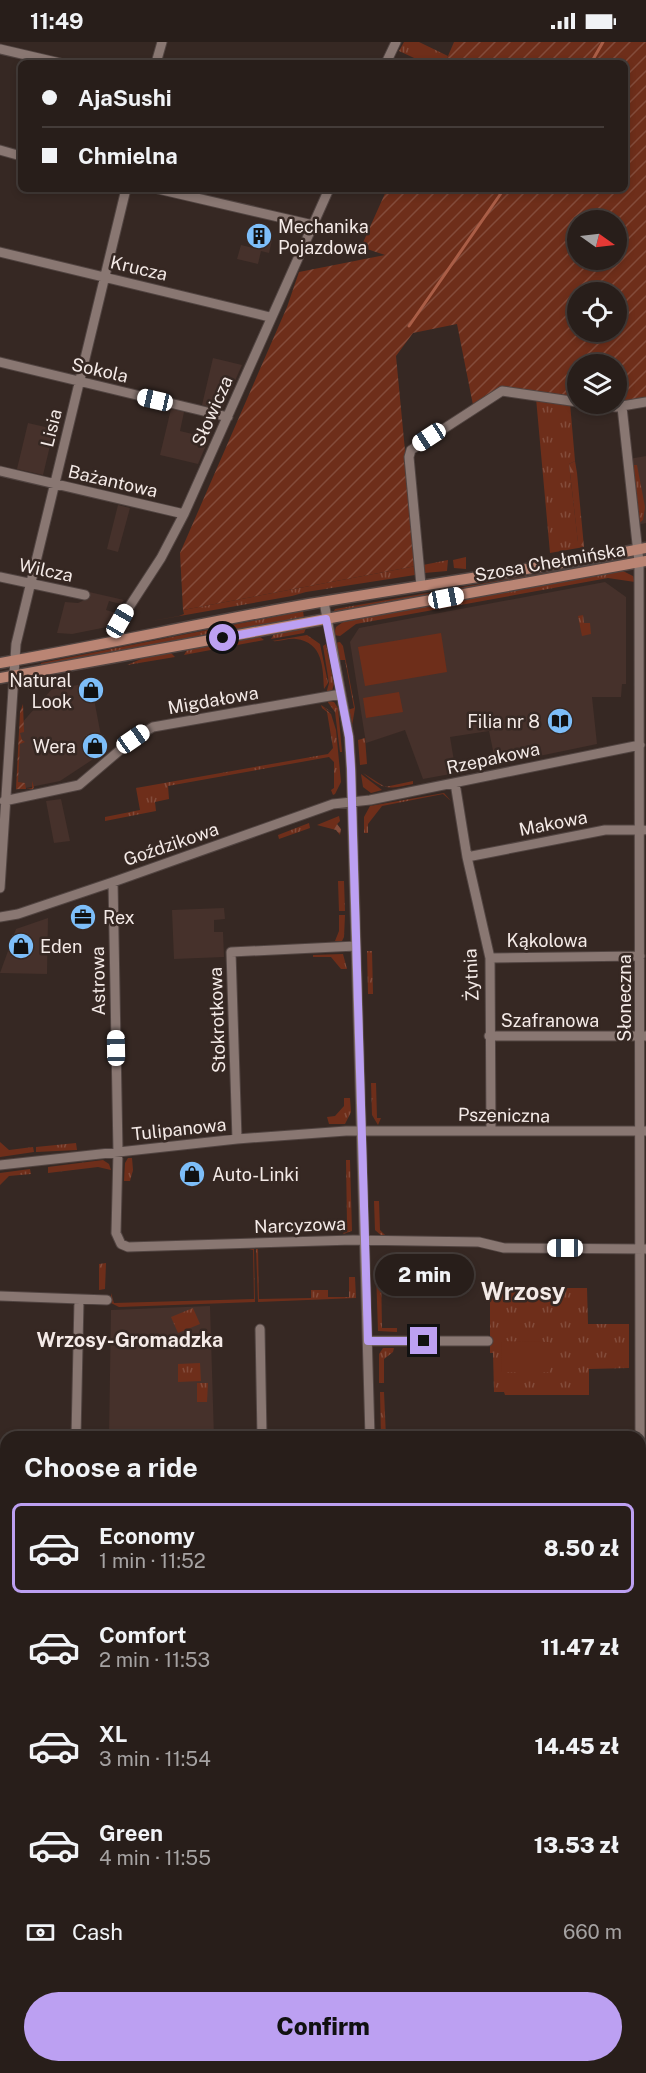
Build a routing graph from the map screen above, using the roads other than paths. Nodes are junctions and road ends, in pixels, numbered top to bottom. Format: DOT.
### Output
graph roads {
  1 [pos="162,42"];
  2 [pos="394,42"];
  3 [pos="0,49"];
  4 [pos="47,60"];
  5 [pos="157,60"];
  6 [pos="387,60"];
  7 [pos="0,150"];
  8 [pos="18,155"];
  9 [pos="125,192"];
  10 [pos="171,192"];
  11 [pos="328,192"];
  12 [pos="312,225"];
  13 [pos="0,252"];
  14 [pos="105,277"];
  15 [pos="270,317"];
  16 [pos="0,362"];
  17 [pos="80,382"];
  18 [pos="567,401"];
  19 [pos="646,402"];
  20 [pos="627,406"];
  21 [pos="623,414"];
  22 [pos="228,417"];
  23 [pos="0,471"];
  24 [pos="54,485"];
  25 [pos="184,514"];
  26 [pos="646,528"];
  27 [pos="635,530"];
  28 [pos="641,549"];
  29 [pos="643,561"];
  30 [pos="0,577"];
  31 [pos="30,585"];
  32 [pos="421,585"];
  33 [pos="85,595"];
  34 [pos="324,602"];
  35 [pos="326,619"];
  36 [pos="116,640"];
  37 [pos="13,661"];
  38 [pos="0,663"];
  39 [pos="12,676"];
  40 [pos="0,678"];
  41 [pos="340,694"];
  42 [pos="643,700"];
  43 [pos="640,745"];
  44 [pos="454,783"];
  45 [pos="4,801"];
  46 [pos="353,801"];
  47 [pos="3,823"];
  48 [pos="643,830"];
  49 [pos="0,836"];
  50 [pos="467,857"];
  51 [pos="113,882"];
  52 [pos="0,888"];
  53 [pos="0,917"];
  54 [pos="356,946"];
  55 [pos="640,956"];
  56 [pos="490,958"];
  57 [pos="489,1036"];
  58 [pos="643,1036"];
  59 [pos="362,1131"];
  60 [pos="491,1131"];
  61 [pos="643,1131"];
  62 [pos="237,1139"];
  63 [pos="118,1152"];
  64 [pos="0,1165"];
  65 [pos="365,1240"];
  66 [pos="643,1248"];
  67 [pos="0,1296"];
  68 [pos="79,1300"];
  69 [pos="107,1300"];
  70 [pos="260,1329"];
  71 [pos="368,1341"];
  72 [pos="489,1341"];
  73 [pos="643,1345"];
  74 [pos="76,1431"];
  75 [pos="262,1431"];
  76 [pos="370,1431"];
  77 [pos="640,1431"];
  1 -- 5 [label="street"];
  2 -- 6 [label="street"];
  3 -- 4 [label="street"];
  7 -- 8 [label="street"];
  9 -- 14 [label="street, Lisia"];
  10 -- 12 [label="street"];
  11 -- 12 [label="street, Słowicza"];
  12 -- 15 [label="street, Słowicza"];
  13 -- 14 [label="street, Krucza"];
  14 -- 15 [label="street, Krucza"];
  14 -- 17 [label="street, Lisia"];
  15 -- 22 [label="street, Słowicza"];
  16 -- 17 [label="street, Sokola"];
  17 -- 22 [label="street, Sokola"];
  17 -- 24 [label="street, Lisia"];
  18 -- 32 [label="street"];
  19 -- 20 [label="street"];
  21 -- 27 [label="street, Słoneczna"];
  22 -- 25 [label="street, Słowicza"];
  23 -- 24 [label="street, Bażantowa"];
  24 -- 25 [label="street, Bażantowa"];
  24 -- 31 [label="street, Lisia"];
  25 -- 36 [label="street, Słowicza"];
  26 -- 27 [label="street"];
  27 -- 28 [label="street, Słoneczna"];
  28 -- 29 [label="street, Słoneczna"];
  28 -- 32 [label="main road, Szosa Chełmińska"];
  29 -- 35 [label="main road, Szosa Chełmińska"];
  29 -- 42 [label="street, Słoneczna"];
  30 -- 31 [label="street, Wilcza"];
  31 -- 33 [label="street, Wilcza"];
  31 -- 37 [label="street, Lisia"];
  32 -- 34 [label="main road, Szosa Chełmińska"];
  34 -- 35 [label="street"];
  34 -- 36 [label="main road, Szosa Chełmińska"];
  35 -- 39 [label="main road, Szosa Chełmińska"];
  35 -- 41 [label="street"];
  36 -- 37 [label="main road, Szosa Chełmińska"];
  37 -- 38 [label="main road, Szosa Chełmińska"];
  37 -- 39 [label="street, Lisia"];
  39 -- 40 [label="main road, Szosa Chełmińska"];
  39 -- 45 [label="street, Lisia"];
  41 -- 45 [label="street, Migdałowa"];
  41 -- 46 [label="street"];
  42 -- 43 [label="street, Słoneczna"];
  43 -- 44 [label="street, Rzepakowa"];
  43 -- 48 [label="street, Słoneczna"];
  44 -- 46 [label="street, Rzepakowa"];
  44 -- 50 [label="street, Żytnia"];
  45 -- 47 [label="street, Lisia"];
  46 -- 51 [label="street, Goździkowa"];
  46 -- 54 [label="street"];
  47 -- 49 [label="street"];
  47 -- 52 [label="street"];
  48 -- 50 [label="street, Makowa"];
  48 -- 55 [label="street, Słoneczna"];
  50 -- 56 [label="street, Żytnia"];
  51 -- 53 [label="street, Goździkowa"];
  51 -- 63 [label="street, Astrowa"];
  54 -- 59 [label="street"];
  54 -- 62 [label="street, Stokrotkowa"];
  55 -- 56 [label="street, Kąkolowa"];
  55 -- 58 [label="street, Słoneczna"];
  56 -- 57 [label="street, Żytnia"];
  57 -- 58 [label="street, Szafranowa"];
  57 -- 60 [label="street, Żytnia"];
  58 -- 61 [label="street, Słoneczna"];
  59 -- 60 [label="street, Pszeniczna"];
  59 -- 62 [label="street, Tulipanowa"];
  59 -- 65 [label="street"];
  60 -- 61 [label="street, Pszeniczna"];
  61 -- 66 [label="street, Słoneczna"];
  62 -- 63 [label="street, Tulipanowa"];
  63 -- 64 [label="street, Tulipanowa"];
  63 -- 65 [label="street, Narcyzowa"];
  65 -- 66 [label="street, Narcyzowa"];
  65 -- 71 [label="street"];
  66 -- 73 [label="street, Słoneczna"];
  67 -- 68 [label="street"];
  68 -- 69 [label="street"];
  68 -- 74 [label="street"];
  70 -- 75 [label="street"];
  71 -- 72 [label="street"];
  71 -- 76 [label="street"];
  73 -- 77 [label="street, Słoneczna"];
}
